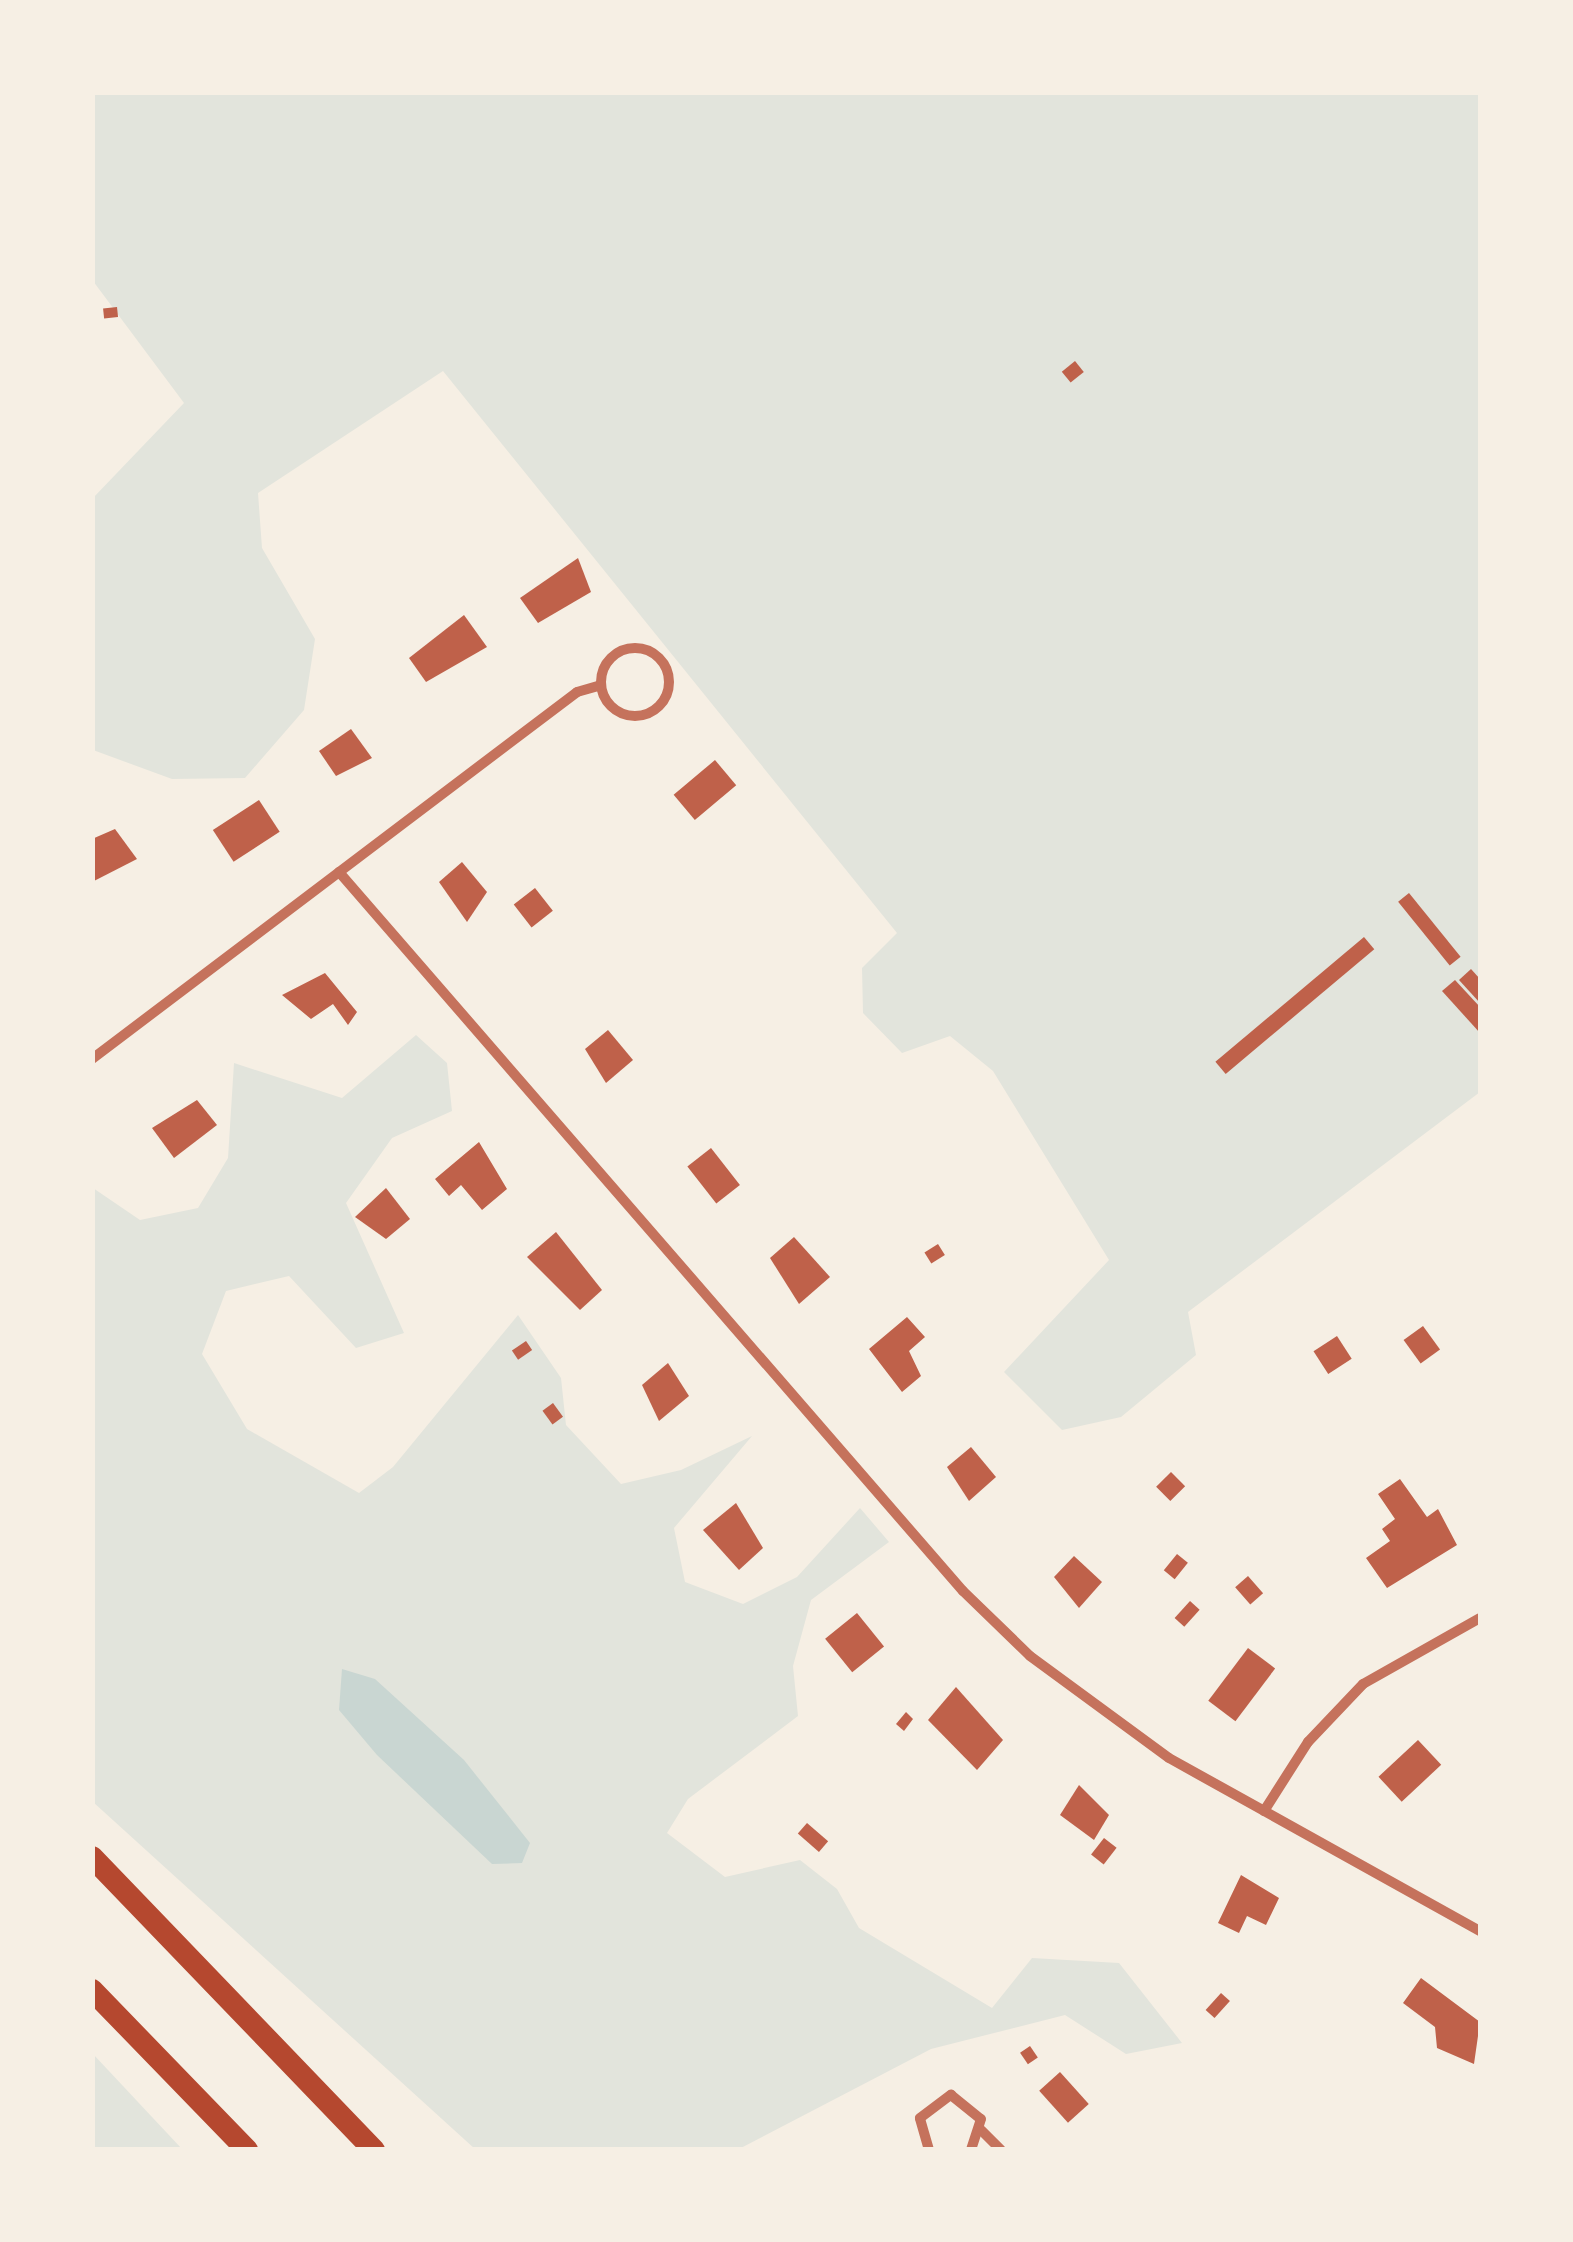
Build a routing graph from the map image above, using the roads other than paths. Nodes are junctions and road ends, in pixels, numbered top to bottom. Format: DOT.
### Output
graph roads {
  1 [pos="601,684"];
  2 [pos="340,872"];
  3 [pos="92,1059"];
  4 [pos="1480,1618"];
  5 [pos="1264,1811"];
  6 [pos="92,1857"];
  7 [pos="1480,1932"];
  8 [pos="92,1990"];
  9 [pos="981,2130"];
  10 [pos="247,2150"];
  11 [pos="374,2150"];
  12 [pos="929,2150"];
  13 [pos="971,2150"];
  14 [pos="1001,2150"];
  1 -- 1 [label="street"];
  1 -- 2 [label="street"];
  2 -- 3 [label="street"];
  2 -- 5 [label="street"];
  4 -- 5 [label="street"];
  5 -- 7 [label="street"];
  6 -- 11 [label="highway"];
  8 -- 10 [label="highway"];
  9 -- 12 [label="street"];
  9 -- 13 [label="street"];
  9 -- 14 [label="street"];
}
